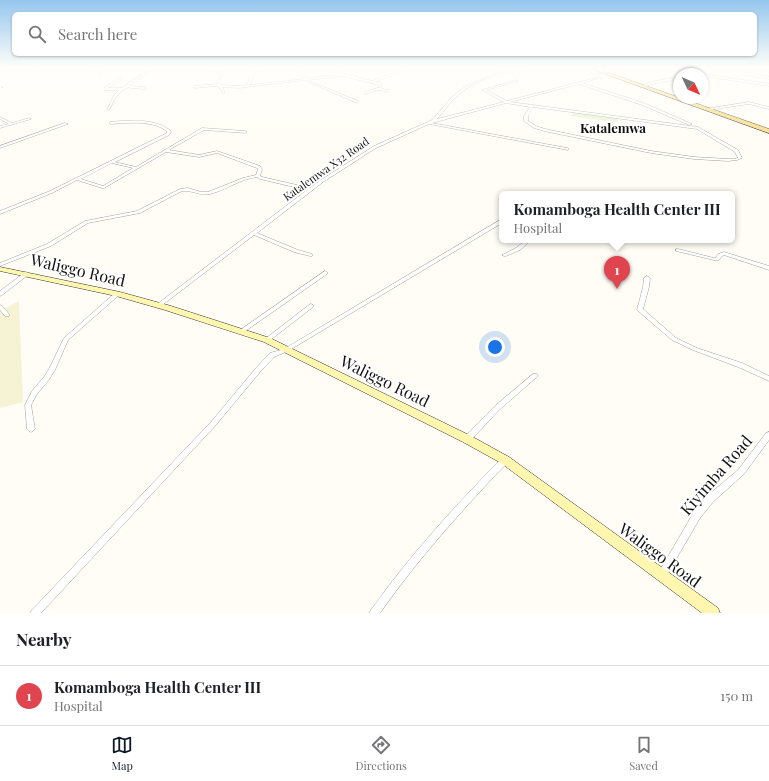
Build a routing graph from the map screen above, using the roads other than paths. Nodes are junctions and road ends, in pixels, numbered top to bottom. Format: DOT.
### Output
graph roads {
  1 [pos="114,97"];
  2 [pos="344,97"];
  3 [pos="454,97"];
  4 [pos="496,97"];
  5 [pos="528,97"];
  6 [pos="621,97"];
  7 [pos="672,97"];
  8 [pos="357,102"];
  9 [pos="507,102"];
  10 [pos="532,106"];
  11 [pos="769,108"];
  12 [pos="108,109"];
  13 [pos="708,109"];
  14 [pos="0,118"];
  15 [pos="29,119"];
  16 [pos="6,121"];
  17 [pos="431,122"];
  18 [pos="0,123"];
  19 [pos="111,123"];
  20 [pos="12,124"];
  21 [pos="66,124"];
  22 [pos="0,127"];
  23 [pos="698,128"];
  24 [pos="769,131"];
  25 [pos="245,132"];
  26 [pos="0,147"];
  27 [pos="567,149"];
  28 [pos="166,151"];
  29 [pos="112,162"];
  30 [pos="137,168"];
  31 [pos="258,176"];
  32 [pos="77,179"];
  33 [pos="311,190"];
  34 [pos="0,213"];
  35 [pos="499,224"];
  36 [pos="253,233"];
  37 [pos="525,243"];
  38 [pos="678,250"];
  39 [pos="310,255"];
  40 [pos="504,255"];
  41 [pos="0,265"];
  42 [pos="0,268"];
  43 [pos="769,268"];
  44 [pos="325,273"];
  45 [pos="26,274"];
  46 [pos="647,278"];
  47 [pos="0,294"];
  48 [pos="117,294"];
  49 [pos="158,305"];
  50 [pos="311,306"];
  51 [pos="0,307"];
  52 [pos="7,315"];
  53 [pos="242,331"];
  54 [pos="266,340"];
  55 [pos="286,350"];
  56 [pos="535,376"];
  57 [pos="769,379"];
  58 [pos="31,429"];
  59 [pos="769,435"];
  60 [pos="467,439"];
  61 [pos="505,460"];
  62 [pos="662,575"];
  63 [pos="35,613"];
  64 [pos="374,613"];
  65 [pos="713,613"];
  1 -- 12 [label="street"];
  2 -- 8 [label="street"];
  3 -- 17 [label="street"];
  4 -- 9 [label="street"];
  5 -- 9 [label="street, Katalemwa X32 Road"];
  6 -- 23 [label="street"];
  7 -- 13 [label="main road"];
  9 -- 10 [label="street"];
  9 -- 17 [label="street, Katalemwa X32 Road"];
  10 -- 23 [label="street"];
  10 -- 23 [label="street"];
  11 -- 13 [label="street"];
  13 -- 24 [label="main road"];
  14 -- 16 [label="street"];
  15 -- 20 [label="street"];
  16 -- 18 [label="street"];
  16 -- 20 [label="street"];
  17 -- 27 [label="street"];
  17 -- 33 [label="street, Katalemwa X32 Road"];
  19 -- 29 [label="street"];
  20 -- 22 [label="street"];
  21 -- 26 [label="street"];
  25 -- 28 [label="street"];
  28 -- 30 [label="street"];
  28 -- 31 [label="street"];
  29 -- 30 [label="street"];
  29 -- 32 [label="street"];
  30 -- 32 [label="street"];
  31 -- 33 [label="street"];
  31 -- 41 [label="street"];
  32 -- 34 [label="street"];
  33 -- 36 [label="street, Katalemwa X32 Road"];
  35 -- 55 [label="street"];
  36 -- 39 [label="street"];
  36 -- 49 [label="street, Katalemwa X32 Road"];
  37 -- 40 [label="street"];
  38 -- 43 [label="street"];
  42 -- 45 [label="street, Waliggo Road"];
  44 -- 53 [label="street"];
  45 -- 47 [label="street"];
  45 -- 48 [label="street, Waliggo Road"];
  46 -- 57 [label="street"];
  48 -- 49 [label="street, Waliggo Road"];
  48 -- 58 [label="street"];
  49 -- 53 [label="street, Waliggo Road"];
  50 -- 54 [label="street"];
  51 -- 52 [label="street"];
  53 -- 54 [label="street, Waliggo Road"];
  54 -- 55 [label="street, Waliggo Road"];
  55 -- 60 [label="street, Waliggo Road"];
  55 -- 63 [label="street"];
  56 -- 60 [label="street"];
  59 -- 62 [label="street, Kiyimba Road"];
  60 -- 61 [label="street, Waliggo Road"];
  61 -- 62 [label="street, Waliggo Road"];
  61 -- 64 [label="street"];
  62 -- 65 [label="street, Waliggo Road"];
}
